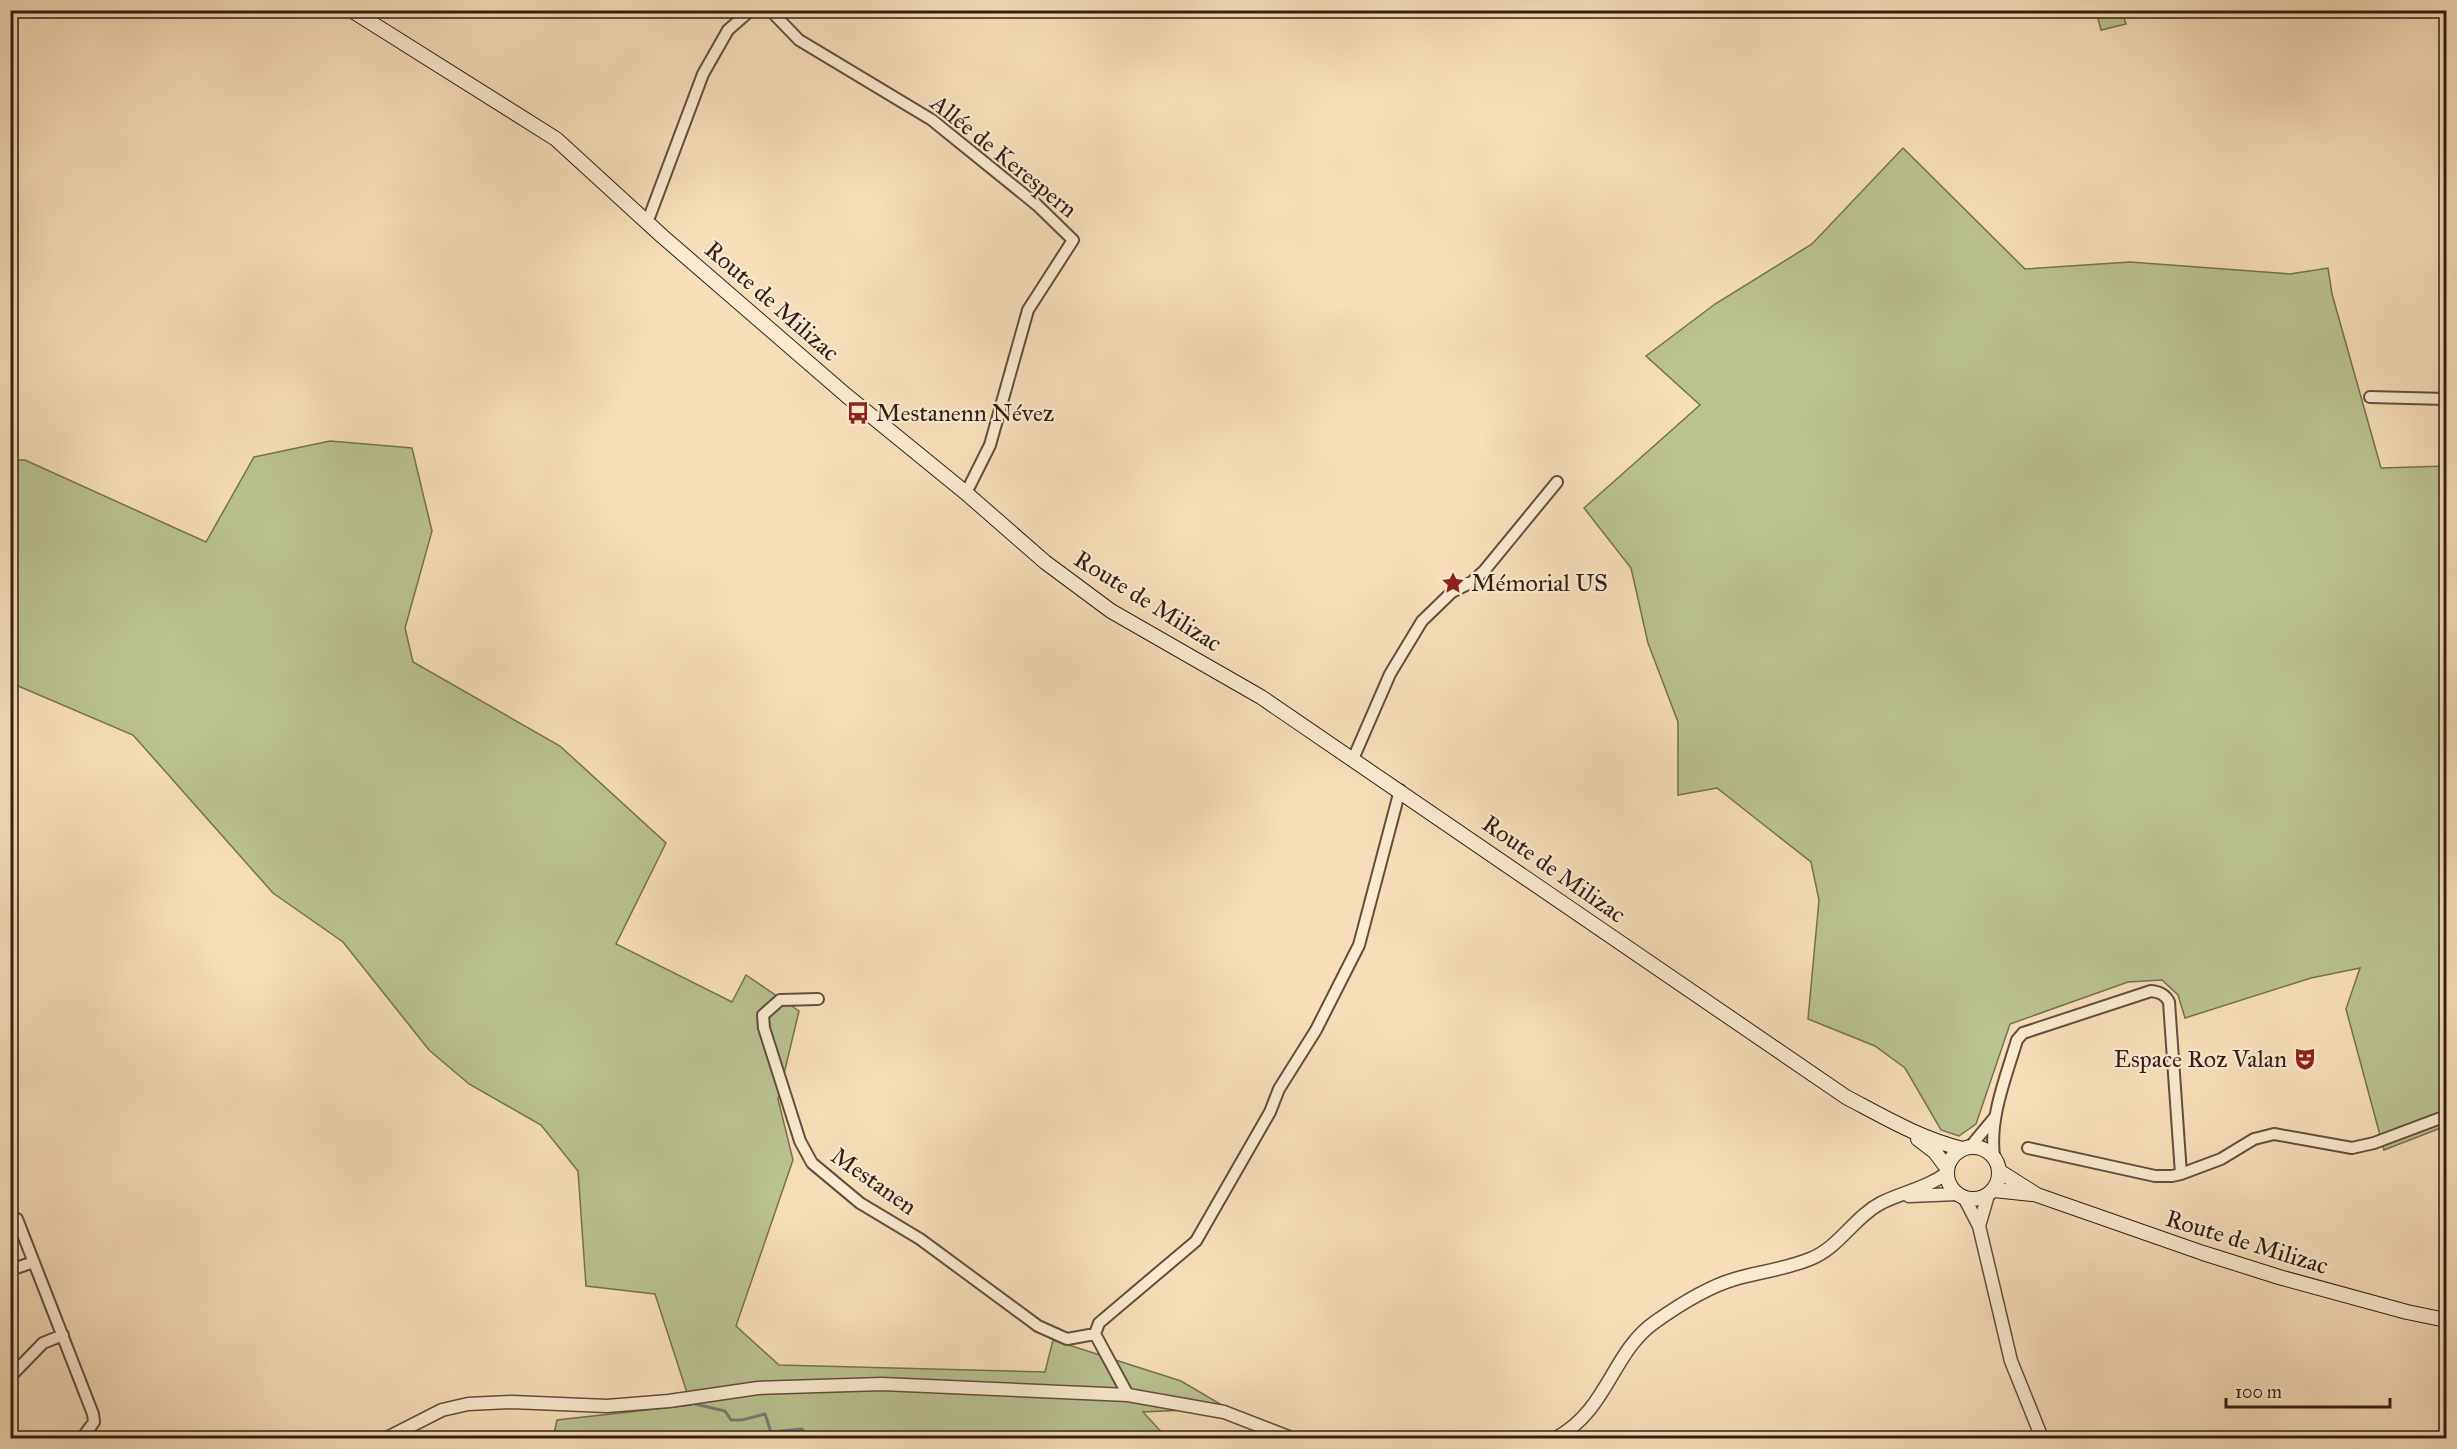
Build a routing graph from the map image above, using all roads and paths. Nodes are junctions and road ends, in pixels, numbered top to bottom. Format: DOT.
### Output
graph roads {
  1 [pos="351,10"];
  2 [pos="751,10"];
  3 [pos="770,10"];
  4 [pos="645,221"];
  5 [pos="2370,397"];
  6 [pos="2446,399"];
  7 [pos="1557,482"];
  8 [pos="966,493"];
  9 [pos="1353,759"];
  10 [pos="1400,790"];
  11 [pos="818,999"];
  12 [pos="2446,1116"];
  13 [pos="1995,1117"];
  14 [pos="1907,1130"];
  15 [pos="1967,1148"];
  16 [pos="2028,1148"];
  17 [pos="1994,1156"];
  18 [pos="1947,1171"];
  19 [pos="1999,1171"];
  20 [pos="2181,1174"];
  21 [pos="1991,1192"];
  22 [pos="2037,1195"];
  23 [pos="1961,1196"];
  24 [pos="1896,1197"];
  25 [pos="17,1219"];
  26 [pos="1979,1227"];
  27 [pos="34,1262"];
  28 [pos="10,1270"];
  29 [pos="2446,1320"];
  30 [pos="1095,1334"];
  31 [pos="63,1335"];
  32 [pos="10,1377"];
  33 [pos="1128,1395"];
  34 [pos="82,1438"];
  35 [pos="387,1438"];
  36 [pos="1291,1438"];
  37 [pos="1557,1438"];
  38 [pos="2042,1438"];
  1 -- 4 [label="main road, Route de Milizac"];
  2 -- 4 [label="street"];
  3 -- 8 [label="street, Allée de Kerespern"];
  4 -- 8 [label="main road, Route de Milizac"];
  5 -- 6 [label="street"];
  7 -- 9 [label="street"];
  8 -- 9 [label="main road, Route de Milizac"];
  9 -- 10 [label="main road, Route de Milizac"];
  10 -- 14 [label="main road, Route de Milizac"];
  10 -- 30 [label="street"];
  11 -- 30 [label="street, Mestanen"];
  12 -- 20 [label="street"];
  13 -- 15 [label="street"];
  13 -- 17 [label="street"];
  13 -- 20 [label="street"];
  14 -- 15 [label="main road, Route de Milizac"];
  14 -- 18 [label="main road, Route de Milizac"];
  15 -- 17 [label="main road"];
  15 -- 18 [label="main road"];
  16 -- 20 [label="street"];
  17 -- 19 [label="main road"];
  18 -- 23 [label="main road"];
  18 -- 24 [label="street"];
  19 -- 21 [label="main road"];
  19 -- 22 [label="main road, Route de Milizac"];
  21 -- 22 [label="main road, Route de Milizac"];
  21 -- 23 [label="main road"];
  21 -- 26 [label="street"];
  22 -- 29 [label="main road, Route de Milizac"];
  23 -- 24 [label="street"];
  23 -- 26 [label="street"];
  24 -- 37 [label="street"];
  25 -- 27 [label="street"];
  26 -- 38 [label="street"];
  27 -- 28 [label="street"];
  27 -- 31 [label="street"];
  30 -- 33 [label="street"];
  31 -- 32 [label="street"];
  31 -- 34 [label="street"];
  33 -- 35 [label="street"];
  33 -- 36 [label="street"];
}
